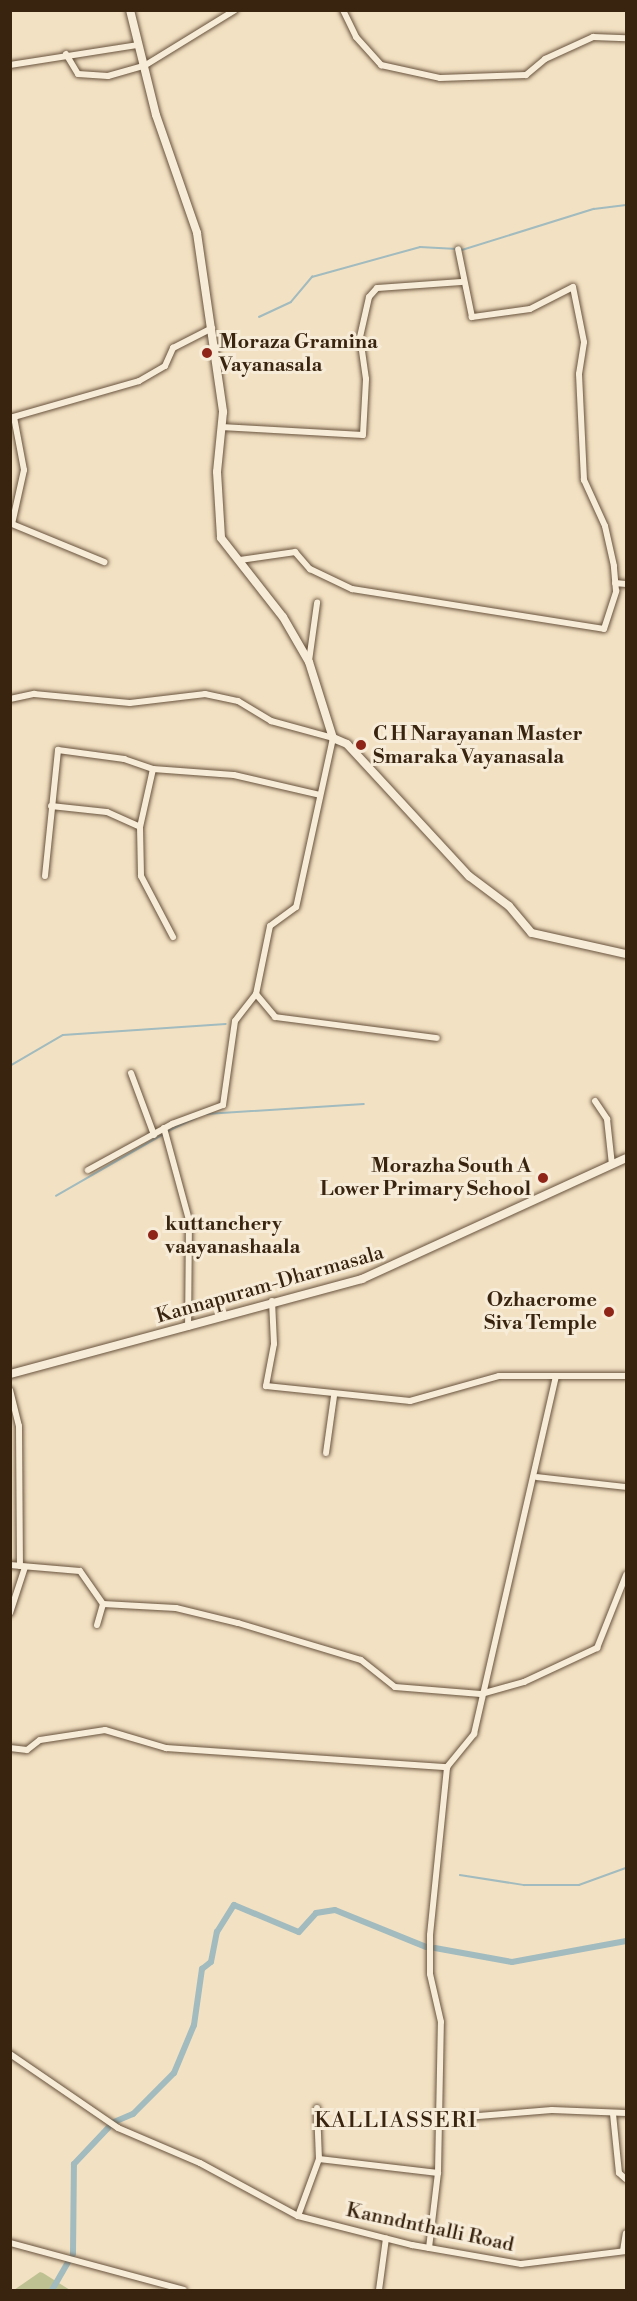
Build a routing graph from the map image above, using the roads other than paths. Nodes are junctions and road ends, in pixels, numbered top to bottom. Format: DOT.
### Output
graph roads {
  1 [pos="130,10"];
  2 [pos="235,10"];
  3 [pos="343,10"];
  4 [pos="627,38"];
  5 [pos="138,45"];
  6 [pos="66,54"];
  7 [pos="10,65"];
  8 [pos="144,66"];
  9 [pos="458,249"];
  10 [pos="462,282"];
  11 [pos="212,328"];
  12 [pos="12,417"];
  13 [pos="221,428"];
  14 [pos="240,560"];
  15 [pos="104,562"];
  16 [pos="615,583"];
  17 [pos="627,584"];
  18 [pos="317,603"];
  19 [pos="309,662"];
  20 [pos="10,699"];
  21 [pos="333,738"];
  22 [pos="153,769"];
  23 [pos="320,795"];
  24 [pos="51,806"];
  25 [pos="140,828"];
  26 [pos="45,876"];
  27 [pos="173,937"];
  28 [pos="627,954"];
  29 [pos="256,994"];
  30 [pos="437,1038"];
  31 [pos="131,1073"];
  32 [pos="595,1101"];
  33 [pos="164,1128"];
  34 [pos="153,1135"];
  35 [pos="627,1158"];
  36 [pos="612,1165"];
  37 [pos="88,1170"];
  38 [pos="272,1300"];
  39 [pos="188,1328"];
  40 [pos="10,1374"];
  41 [pos="556,1376"];
  42 [pos="627,1376"];
  43 [pos="10,1390"];
  44 [pos="334,1396"];
  45 [pos="326,1453"];
  46 [pos="537,1477"];
  47 [pos="627,1487"];
  48 [pos="10,1565"];
  49 [pos="22,1567"];
  50 [pos="627,1575"];
  51 [pos="103,1604"];
  52 [pos="10,1613"];
  53 [pos="97,1625"];
  54 [pos="481,1694"];
  55 [pos="10,1748"];
  56 [pos="447,1767"];
  57 [pos="10,2054"];
  58 [pos="317,2108"];
  59 [pos="627,2113"];
  60 [pos="613,2114"];
  61 [pos="442,2120"];
  62 [pos="319,2159"];
  63 [pos="438,2173"];
  64 [pos="627,2179"];
  65 [pos="298,2216"];
  66 [pos="627,2233"];
  67 [pos="386,2238"];
  68 [pos="10,2243"];
  69 [pos="429,2248"];
  70 [pos="625,2251"];
  71 [pos="184,2290"];
  72 [pos="379,2290"];
  1 -- 5 [label="main road"];
  2 -- 8 [label="street"];
  3 -- 4 [label="street"];
  5 -- 6 [label="street"];
  5 -- 8 [label="main road"];
  6 -- 7 [label="street"];
  6 -- 8 [label="street"];
  8 -- 11 [label="main road"];
  9 -- 10 [label="street"];
  10 -- 13 [label="street"];
  10 -- 16 [label="street"];
  11 -- 12 [label="street"];
  11 -- 13 [label="main road"];
  12 -- 15 [label="street"];
  13 -- 14 [label="main road"];
  14 -- 16 [label="street"];
  14 -- 19 [label="main road"];
  16 -- 17 [label="street"];
  18 -- 19 [label="street"];
  19 -- 21 [label="main road"];
  20 -- 21 [label="street"];
  21 -- 23 [label="street"];
  21 -- 28 [label="main road"];
  22 -- 23 [label="street"];
  22 -- 24 [label="street"];
  22 -- 25 [label="street"];
  23 -- 29 [label="street"];
  24 -- 25 [label="street"];
  24 -- 26 [label="street"];
  25 -- 27 [label="street"];
  29 -- 30 [label="street"];
  29 -- 33 [label="street"];
  31 -- 34 [label="street"];
  32 -- 36 [label="street"];
  33 -- 34 [label="street"];
  33 -- 39 [label="street"];
  34 -- 37 [label="street"];
  35 -- 36 [label="main road, Kannapuram-Dharmasala"];
  36 -- 38 [label="main road, Kannapuram-Dharmasala"];
  38 -- 39 [label="main road, Kannapuram-Dharmasala"];
  38 -- 44 [label="street"];
  39 -- 40 [label="main road, Kannapuram-Dharmasala"];
  41 -- 42 [label="street"];
  41 -- 44 [label="street"];
  41 -- 46 [label="street"];
  43 -- 49 [label="street"];
  44 -- 45 [label="street"];
  46 -- 47 [label="street"];
  46 -- 54 [label="street"];
  48 -- 49 [label="street"];
  49 -- 51 [label="street"];
  49 -- 52 [label="street"];
  50 -- 54 [label="street"];
  51 -- 53 [label="street"];
  51 -- 54 [label="street"];
  54 -- 56 [label="street"];
  55 -- 56 [label="street"];
  56 -- 61 [label="street"];
  57 -- 65 [label="street, Kanndnthalli Road"];
  58 -- 62 [label="street"];
  59 -- 60 [label="street"];
  60 -- 61 [label="street"];
  60 -- 64 [label="street"];
  61 -- 63 [label="street"];
  62 -- 63 [label="street"];
  62 -- 65 [label="street"];
  63 -- 69 [label="street"];
  65 -- 67 [label="street, Kanndnthalli Road"];
  66 -- 70 [label="street"];
  67 -- 69 [label="street, Kanndnthalli Road"];
  67 -- 72 [label="street"];
  68 -- 71 [label="street"];
  69 -- 70 [label="street, Kanndnthalli Road"];
}
